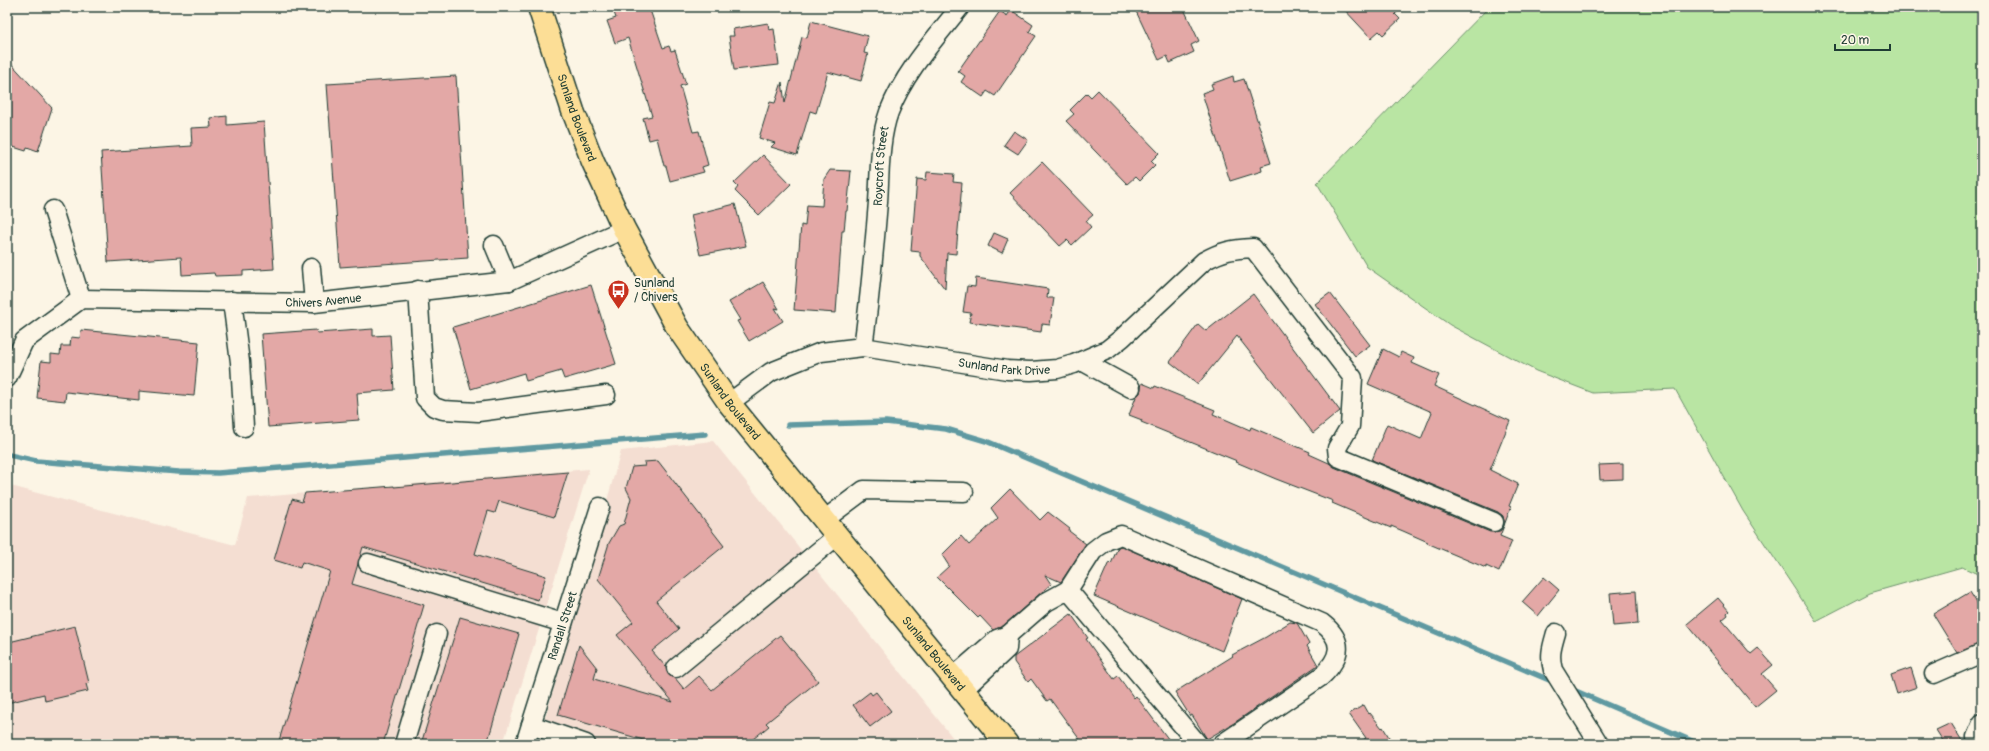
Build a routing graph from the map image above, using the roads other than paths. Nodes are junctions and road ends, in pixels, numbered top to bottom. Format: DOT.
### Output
graph roads {
  1 [pos="539,7"];
  2 [pos="960,7"];
  3 [pos="53,210"];
  4 [pos="624,229"];
  5 [pos="494,245"];
  6 [pos="311,268"];
  7 [pos="510,281"];
  8 [pos="418,290"];
  9 [pos="80,299"];
  10 [pos="232,301"];
  11 [pos="314,302"];
  12 [pos="863,347"];
  13 [pos="1082,361"];
  14 [pos="7,378"];
  15 [pos="1131,388"];
  16 [pos="606,395"];
  17 [pos="730,403"];
  18 [pos="244,427"];
  19 [pos="964,492"];
  20 [pos="600,507"];
  21 [pos="824,520"];
  22 [pos="1494,522"];
  23 [pos="837,536"];
  24 [pos="368,563"];
  25 [pos="1068,590"];
  26 [pos="563,623"];
  27 [pos="1556,633"];
  28 [pos="437,634"];
  29 [pos="1982,653"];
  30 [pos="676,668"];
  31 [pos="1934,674"];
  32 [pos="958,684"];
  33 [pos="1982,723"];
  34 [pos="531,725"];
  35 [pos="404,744"];
  36 [pos="525,744"];
  37 [pos="586,744"];
  38 [pos="1006,744"];
  39 [pos="1198,744"];
  40 [pos="1222,744"];
  41 [pos="1598,744"];
  42 [pos="1981,744"];
  1 -- 4 [label="main road, Sunland Boulevard"];
  2 -- 12 [label="street, Roycroft Street"];
  3 -- 9 [label="street"];
  4 -- 7 [label="street, Chivers Avenue"];
  4 -- 17 [label="main road, Sunland Boulevard"];
  5 -- 7 [label="street"];
  6 -- 11 [label="street"];
  7 -- 8 [label="street, Chivers Avenue"];
  8 -- 11 [label="street, Chivers Avenue"];
  8 -- 16 [label="street"];
  9 -- 10 [label="street, Chivers Avenue"];
  9 -- 14 [label="street"];
  10 -- 11 [label="street, Chivers Avenue"];
  10 -- 18 [label="street"];
  12 -- 13 [label="street, Sunland Park Drive"];
  12 -- 17 [label="street, Sunland Park Drive"];
  13 -- 15 [label="street"];
  13 -- 22 [label="street, Sunland Park Drive"];
  17 -- 21 [label="main road, Sunland Boulevard"];
  19 -- 21 [label="street"];
  20 -- 26 [label="street, Randall Street"];
  21 -- 23 [label="main road, Sunland Boulevard"];
  23 -- 30 [label="street"];
  23 -- 32 [label="main road, Sunland Boulevard"];
  24 -- 26 [label="street"];
  25 -- 32 [label="street"];
  25 -- 39 [label="street"];
  25 -- 40 [label="street"];
  26 -- 34 [label="street, Randall Street"];
  27 -- 41 [label="street"];
  28 -- 35 [label="street"];
  29 -- 31 [label="street"];
  32 -- 38 [label="main road, Sunland Boulevard"];
  33 -- 42 [label="street"];
  34 -- 36 [label="street, Randall Street"];
  34 -- 37 [label="street"];
}
